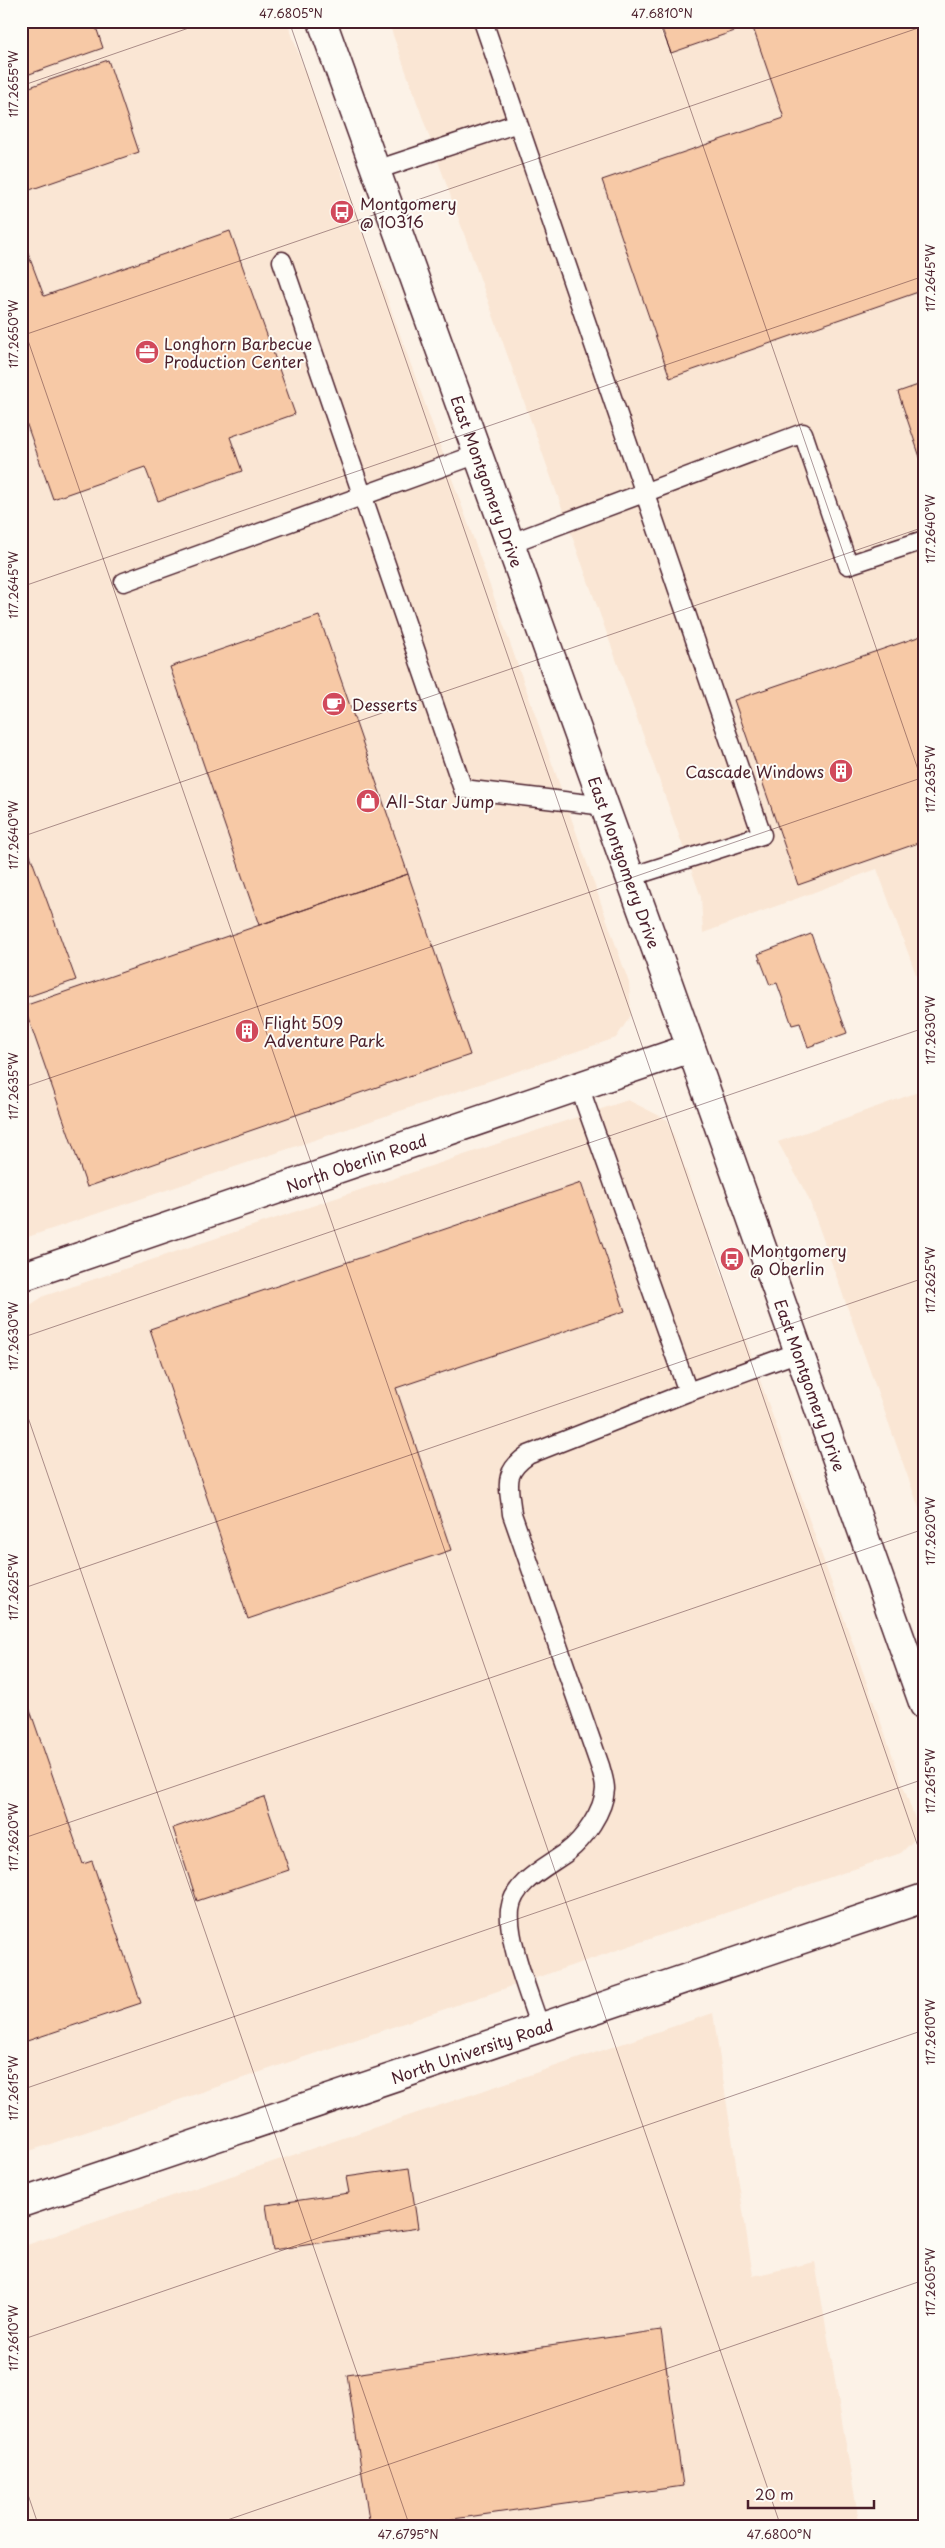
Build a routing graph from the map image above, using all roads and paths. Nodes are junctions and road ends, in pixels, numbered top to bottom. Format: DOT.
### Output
graph roads {
  1 [pos="322,21"];
  2 [pos="483,21"];
  3 [pos="518,123"];
  4 [pos="376,170"];
  5 [pos="282,261"];
  6 [pos="478,454"];
  7 [pos="644,493"];
  8 [pos="362,496"];
  9 [pos="924,540"];
  10 [pos="511,543"];
  11 [pos="124,582"];
  12 [pos="605,806"];
  13 [pos="630,877"];
  14 [pos="691,1048"];
  15 [pos="579,1086"];
  16 [pos="21,1277"];
  17 [pos="799,1352"];
  18 [pos="688,1392"];
  19 [pos="924,1705"];
  20 [pos="924,1898"];
  21 [pos="540,2028"];
  22 [pos="21,2203"];
  1 -- 4 [label="main road, East Montgomery Drive"];
  2 -- 3 [label="lane"];
  3 -- 4 [label="lane"];
  3 -- 7 [label="lane"];
  4 -- 6 [label="main road, East Montgomery Drive"];
  5 -- 8 [label="lane"];
  6 -- 8 [label="lane"];
  6 -- 10 [label="main road, East Montgomery Drive"];
  7 -- 9 [label="lane"];
  7 -- 10 [label="lane"];
  7 -- 13 [label="lane"];
  8 -- 11 [label="lane"];
  8 -- 12 [label="lane"];
  10 -- 12 [label="main road, East Montgomery Drive"];
  12 -- 13 [label="main road, East Montgomery Drive"];
  13 -- 14 [label="main road, East Montgomery Drive"];
  14 -- 15 [label="main road, North Oberlin Road"];
  14 -- 17 [label="main road, East Montgomery Drive"];
  15 -- 16 [label="main road, North Oberlin Road"];
  15 -- 18 [label="lane"];
  17 -- 18 [label="lane"];
  17 -- 19 [label="main road, East Montgomery Drive"];
  18 -- 21 [label="lane"];
  20 -- 21 [label="main road, North University Road"];
  21 -- 22 [label="main road, North University Road"];
}
